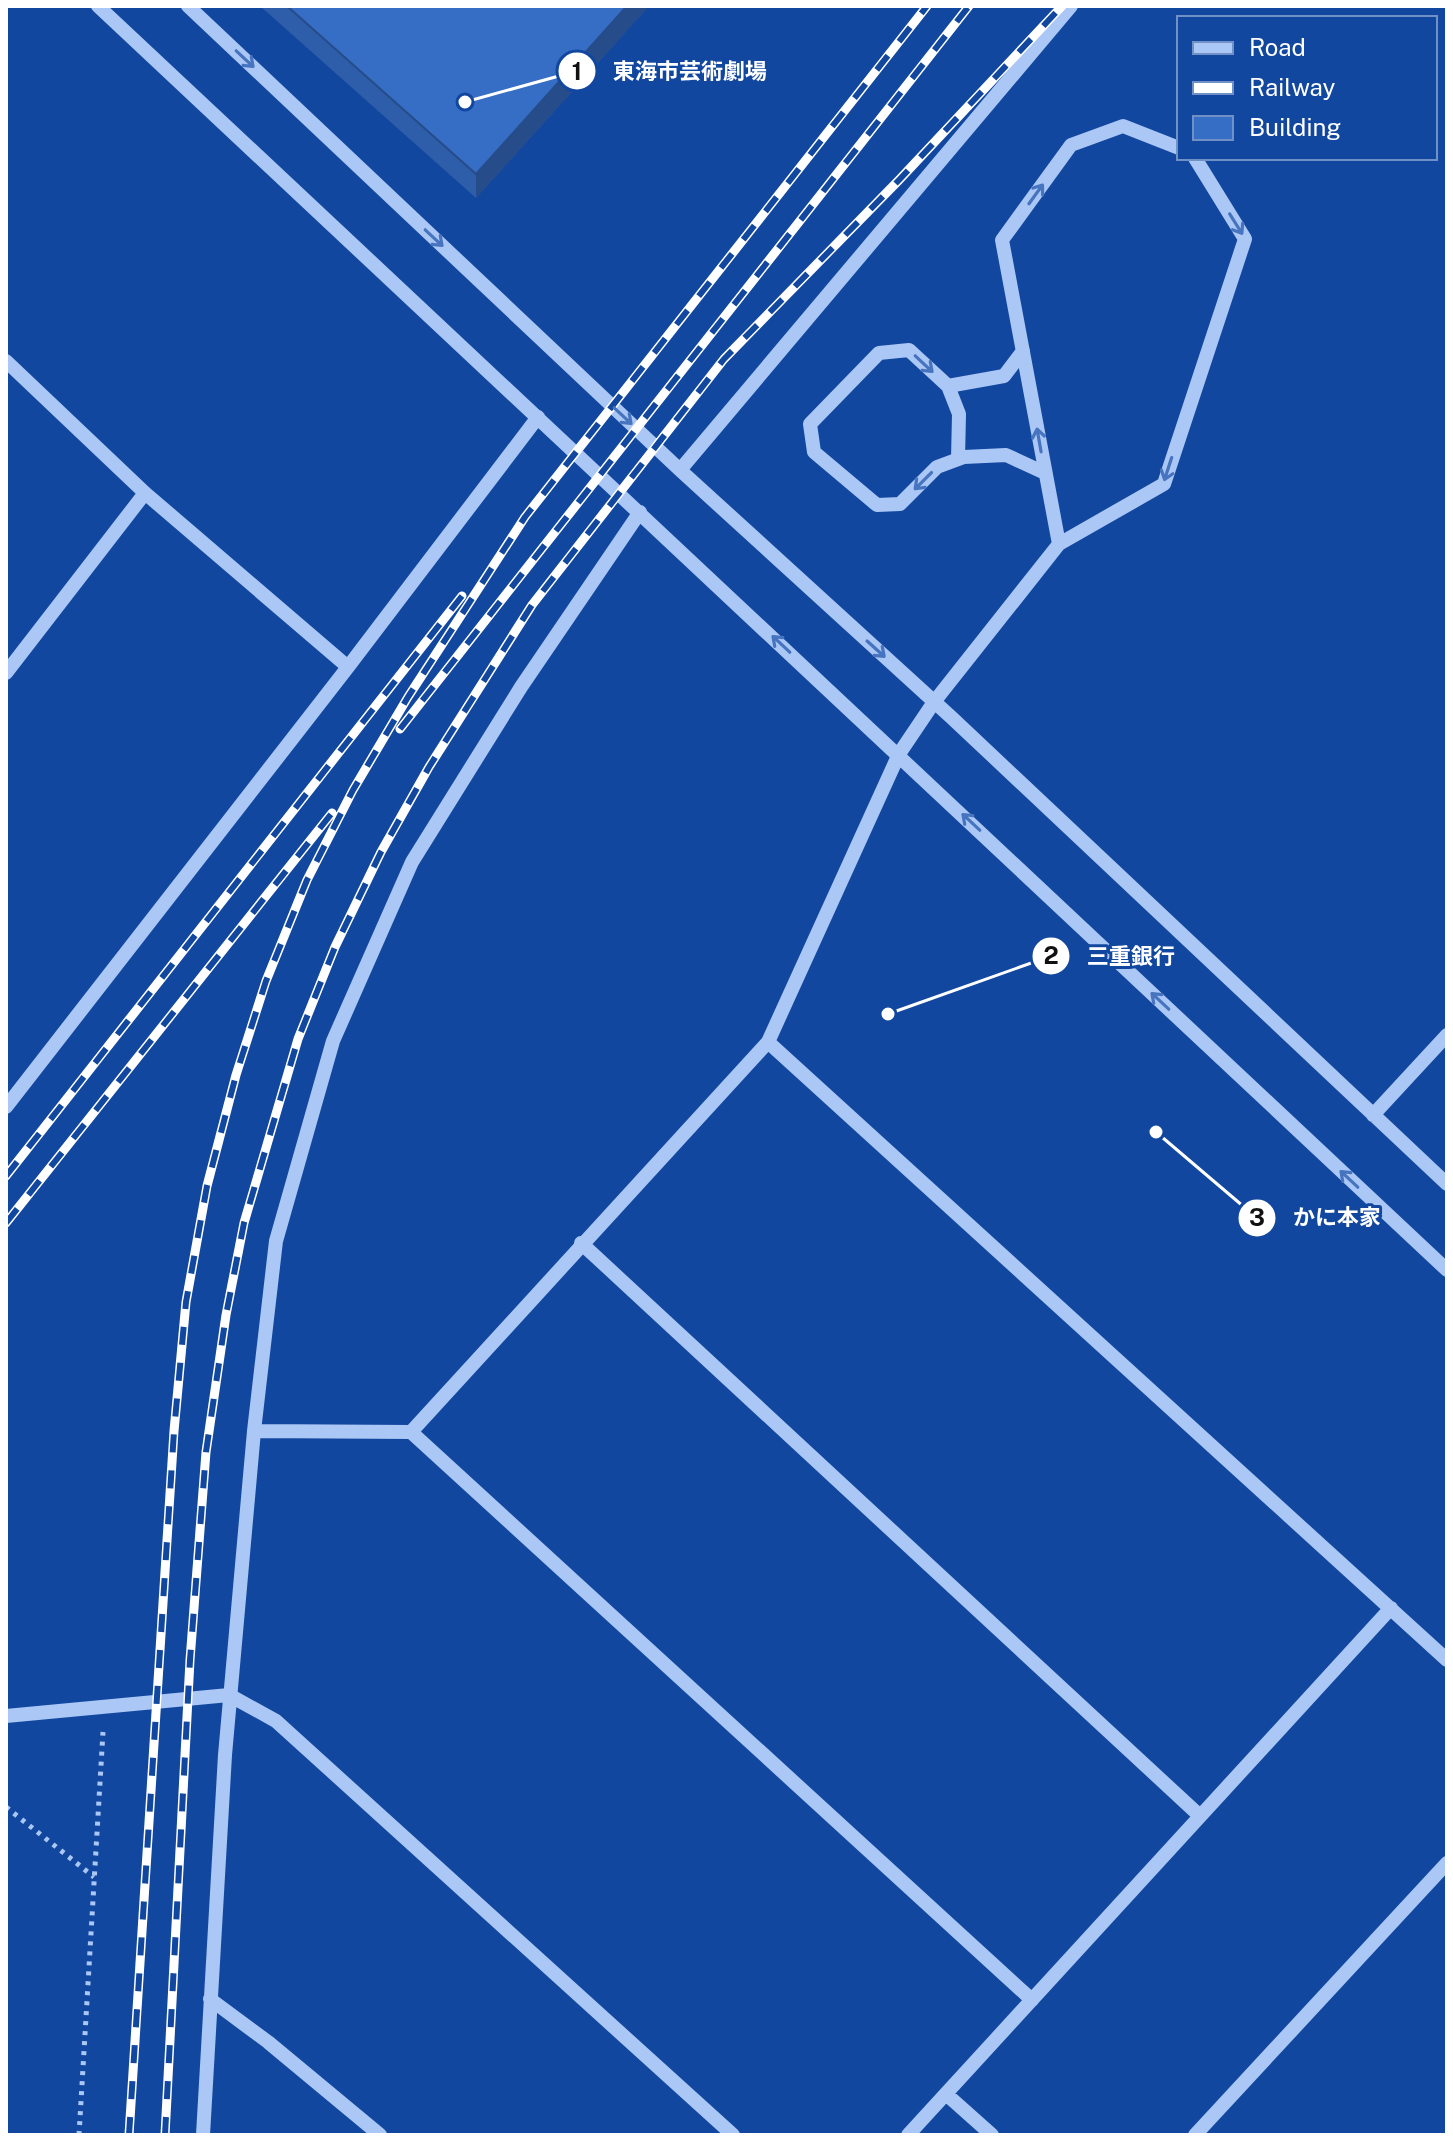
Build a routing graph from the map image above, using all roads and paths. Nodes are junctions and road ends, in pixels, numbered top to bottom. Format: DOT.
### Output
graph roads {
  1 [pos="98,6"];
  2 [pos="188,6"];
  3 [pos="1071,6"];
  4 [pos="1177,147"];
  5 [pos="1196,160"];
  6 [pos="1023,351"];
  7 [pos="6,361"];
  8 [pos="948,386"];
  9 [pos="538,417"];
  10 [pos="958,459"];
  11 [pos="680,470"];
  12 [pos="1045,473"];
  13 [pos="145,493"];
  14 [pos="640,512"];
  15 [pos="1059,544"];
  16 [pos="348,667"];
  17 [pos="6,673"];
  18 [pos="934,702"];
  19 [pos="899,754"];
  20 [pos="1447,1035"];
  21 [pos="768,1042"];
  22 [pos="6,1107"];
  23 [pos="1373,1115"];
  24 [pos="1447,1184"];
  25 [pos="581,1243"];
  26 [pos="1447,1270"];
  27 [pos="254,1431"];
  28 [pos="411,1432"];
  29 [pos="1391,1608"];
  30 [pos="1447,1660"];
  31 [pos="229,1695"];
  32 [pos="104,1707"];
  33 [pos="6,1716"];
  34 [pos="6,1807"];
  35 [pos="1200,1816"];
  36 [pos="1447,1863"];
  37 [pos="94,1877"];
  38 [pos="210,1999"];
  39 [pos="1032,2000"];
  40 [pos="946,2094"];
  41 [pos="79,2135"];
  42 [pos="203,2135"];
  43 [pos="380,2135"];
  44 [pos="733,2135"];
  45 [pos="908,2135"];
  46 [pos="992,2135"];
  47 [pos="1195,2135"];
  1 -- 9 [label="street"];
  2 -- 11 [label="street, one-way"];
  3 -- 11 [label="street"];
  6 -- 4 [label="street, one-way"];
  5 -- 15 [label="street, one-way"];
  6 -- 8 [label="street"];
  12 -- 6 [label="street, one-way"];
  7 -- 13 [label="street"];
  8 -- 10 [label="street"];
  10 -- 8 [label="street, one-way"];
  9 -- 14 [label="street"];
  9 -- 16 [label="street"];
  10 -- 12 [label="street"];
  11 -- 18 [label="street, one-way"];
  12 -- 15 [label="street"];
  13 -- 16 [label="street"];
  13 -- 17 [label="street"];
  19 -- 14 [label="street, one-way"];
  14 -- 27 [label="street"];
  15 -- 18 [label="street"];
  16 -- 22 [label="street"];
  18 -- 19 [label="street"];
  18 -- 23 [label="street"];
  19 -- 21 [label="street"];
  26 -- 19 [label="street, one-way"];
  20 -- 23 [label="street"];
  21 -- 25 [label="street"];
  21 -- 29 [label="street"];
  23 -- 24 [label="street"];
  25 -- 28 [label="street"];
  25 -- 35 [label="street"];
  27 -- 28 [label="street"];
  27 -- 31 [label="street"];
  28 -- 39 [label="street"];
  29 -- 30 [label="street"];
  29 -- 35 [label="street"];
  31 -- 32 [label="street"];
  31 -- 38 [label="street"];
  31 -- 44 [label="street"];
  32 -- 33 [label="street"];
  32 -- 37 [label="path"];
  34 -- 37 [label="path"];
  35 -- 39 [label="street"];
  36 -- 47 [label="street"];
  37 -- 41 [label="path"];
  38 -- 42 [label="street"];
  38 -- 43 [label="street"];
  39 -- 40 [label="street"];
  40 -- 45 [label="street"];
  40 -- 46 [label="street"];
}
